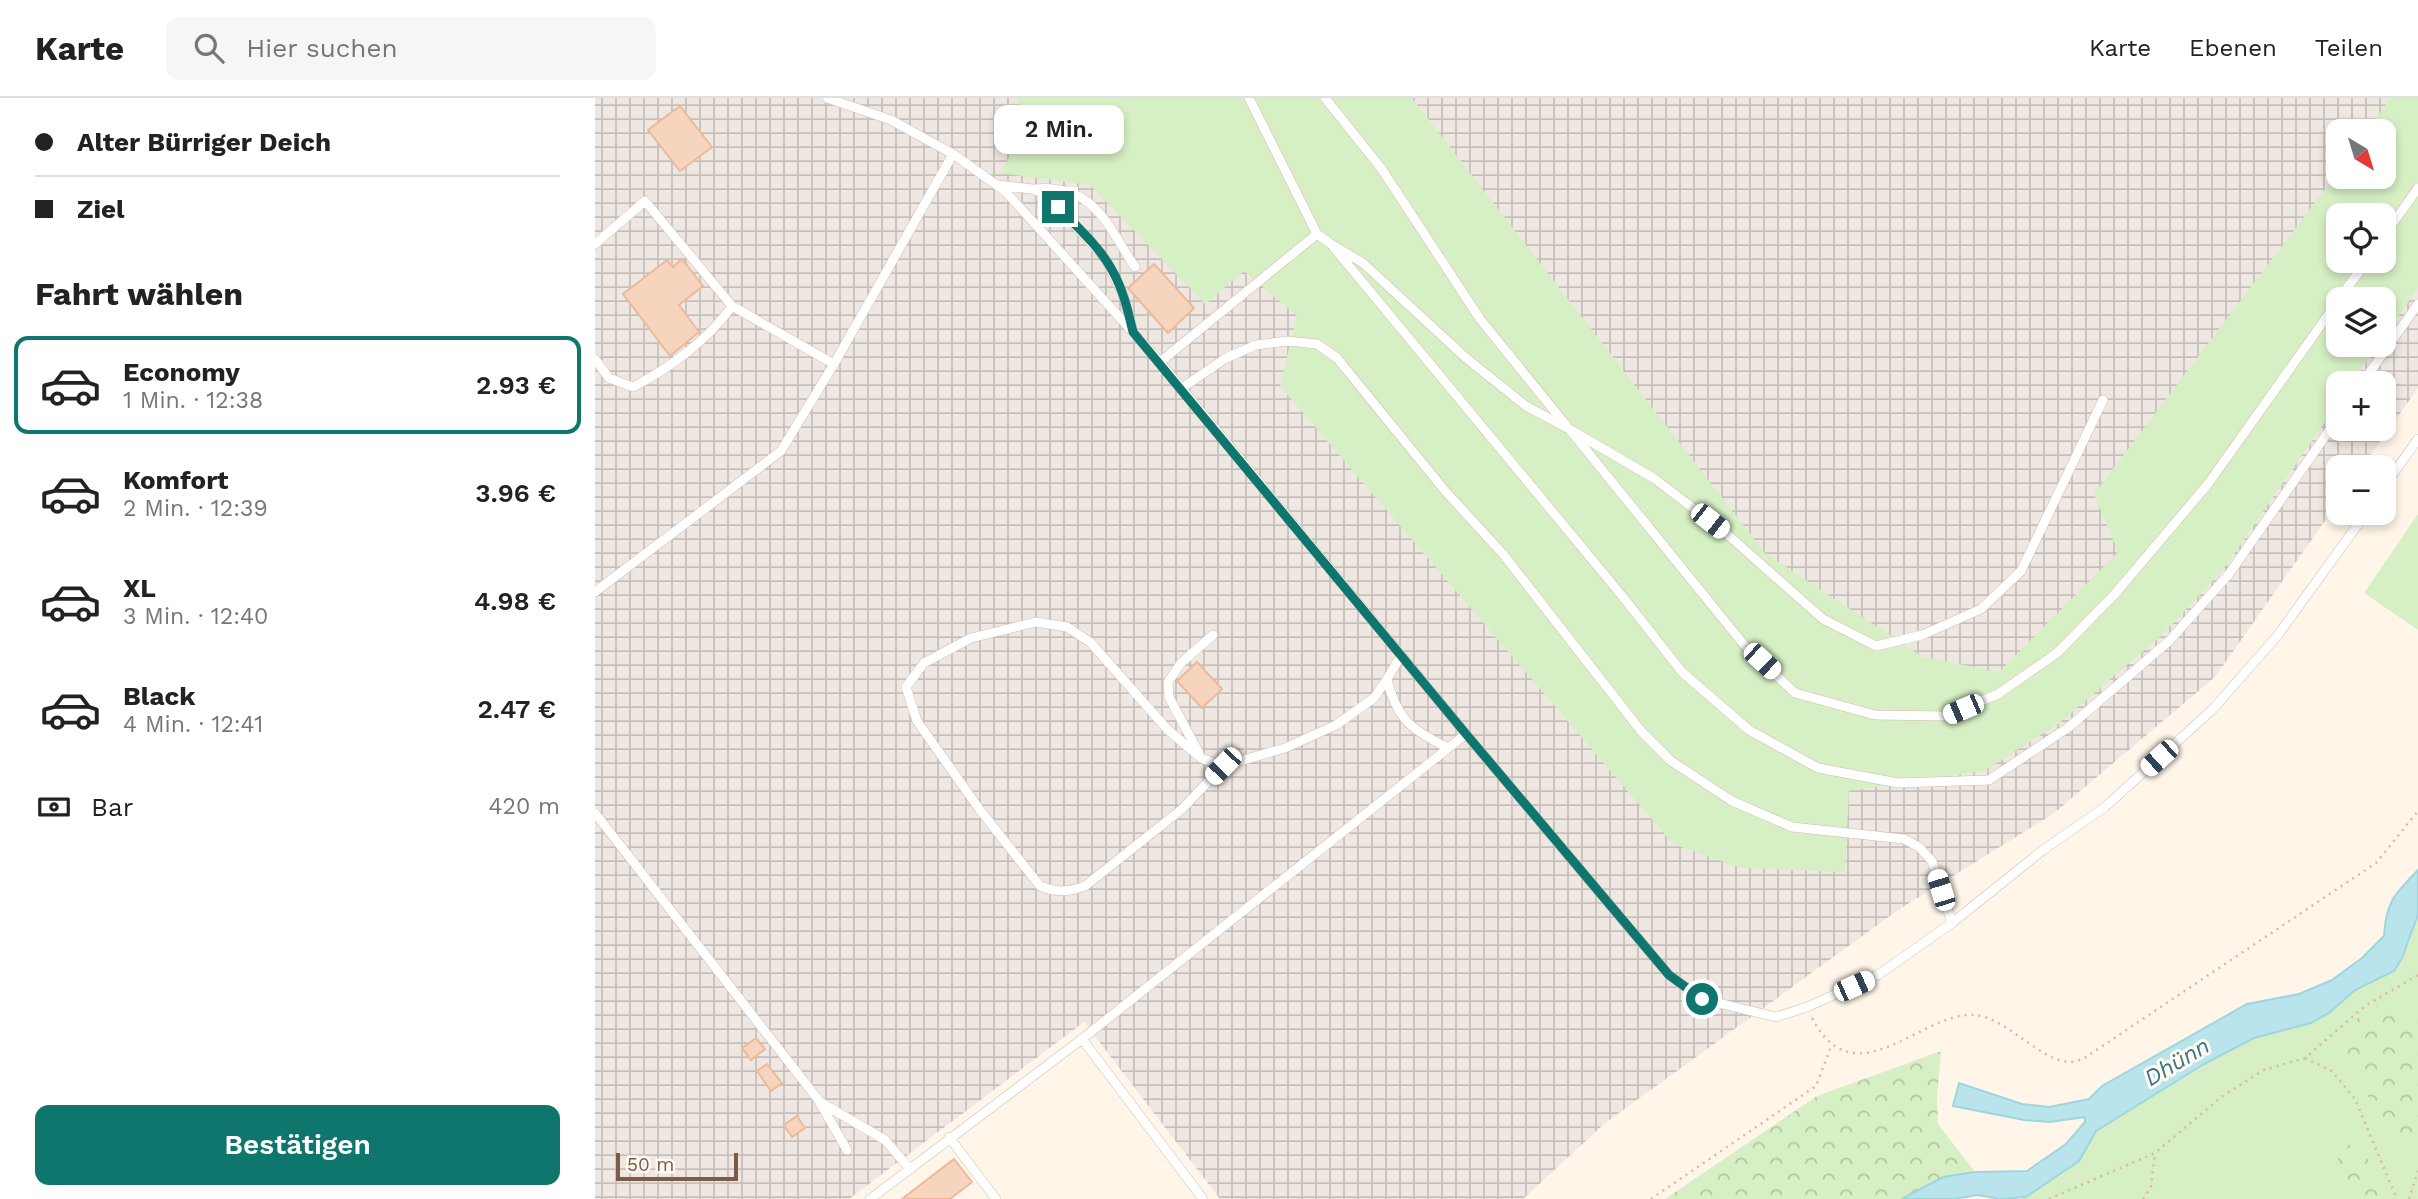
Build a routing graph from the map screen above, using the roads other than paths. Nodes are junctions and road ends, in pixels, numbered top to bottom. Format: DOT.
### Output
graph roads {
  1 [pos="827,98"];
  2 [pos="1249,98"];
  3 [pos="1325,98"];
  4 [pos="953,154"];
  5 [pos="996,185"];
  6 [pos="2418,188"];
  7 [pos="1032,189"];
  8 [pos="2396,219"];
  9 [pos="1317,234"];
  10 [pos="595,244"];
  11 [pos="1331,244"];
  12 [pos="1135,267"];
  13 [pos="2418,304"];
  14 [pos="732,306"];
  15 [pos="2326,318"];
  16 [pos="1133,332"];
  17 [pos="595,359"];
  18 [pos="1160,362"];
  19 [pos="834,364"];
  20 [pos="2371,371"];
  21 [pos="1182,388"];
  22 [pos="2103,400"];
  23 [pos="1571,429"];
  24 [pos="2326,435"];
  25 [pos="2418,439"];
  26 [pos="2396,470"];
  27 [pos="2357,525"];
  28 [pos="595,592"];
  29 [pos="1213,635"];
  30 [pos="1401,656"];
  31 [pos="1387,679"];
  32 [pos="1466,734"];
  33 [pos="1448,748"];
  34 [pos="1201,758"];
  35 [pos="1223,766"];
  36 [pos="595,813"];
  37 [pos="1952,923"];
  38 [pos="1082,1039"];
  39 [pos="820,1102"];
  40 [pos="949,1137"];
  41 [pos="847,1150"];
  42 [pos="910,1169"];
  43 [pos="870,1199"];
  44 [pos="996,1199"];
  45 [pos="1203,1199"];
  1 -- 4 [label="lane"];
  2 -- 9 [label="lane"];
  3 -- 23 [label="lane"];
  4 -- 5 [label="lane"];
  4 -- 19 [label="lane"];
  5 -- 7 [label="lane"];
  5 -- 16 [label="lane"];
  6 -- 8 [label="lane"];
  7 -- 12 [label="lane"];
  7 -- 16 [label="lane"];
  9 -- 11 [label="lane"];
  9 -- 18 [label="lane"];
  10 -- 14 [label="lane"];
  11 -- 23 [label="lane"];
  11 -- 24 [label="lane"];
  13 -- 20 [label="lane"];
  14 -- 17 [label="lane"];
  14 -- 19 [label="lane"];
  15 -- 23 [label="lane"];
  16 -- 18 [label="lane"];
  18 -- 21 [label="lane"];
  19 -- 28 [label="lane"];
  21 -- 30 [label="lane"];
  21 -- 37 [label="lane"];
  22 -- 23 [label="lane"];
  25 -- 26 [label="lane"];
  27 -- 37 [label="lane"];
  29 -- 34 [label="lane"];
  30 -- 31 [label="lane"];
  30 -- 32 [label="lane"];
  31 -- 33 [label="lane"];
  31 -- 35 [label="lane"];
  32 -- 33 [label="lane"];
  32 -- 37 [label="lane"];
  33 -- 38 [label="lane"];
  34 -- 35 [label="lane"];
  34 -- 35 [label="lane"];
  36 -- 39 [label="lane"];
  38 -- 40 [label="lane"];
  38 -- 45 [label="lane"];
  39 -- 41 [label="lane"];
  39 -- 42 [label="lane"];
  40 -- 42 [label="lane"];
  40 -- 44 [label="lane"];
  42 -- 43 [label="lane"];
}
